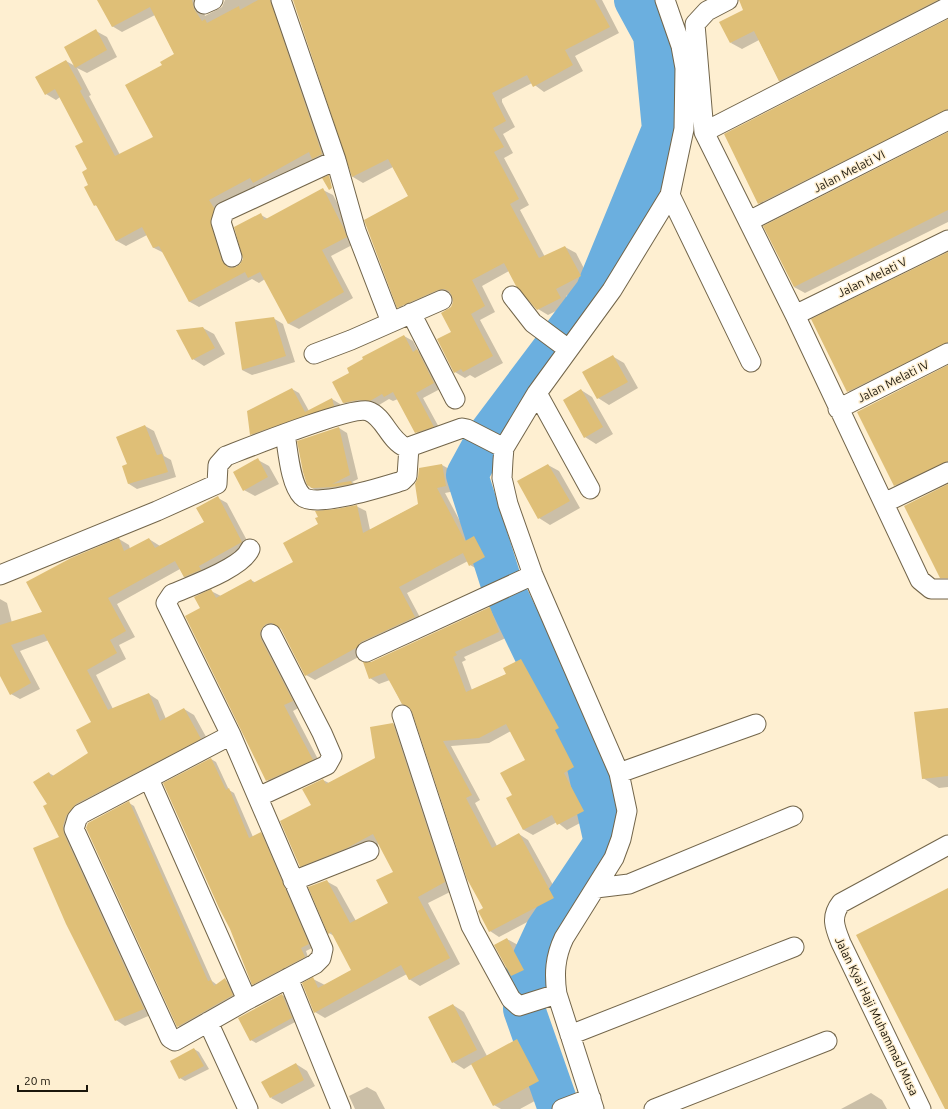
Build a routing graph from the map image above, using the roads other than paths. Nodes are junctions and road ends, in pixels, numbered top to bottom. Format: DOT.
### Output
graph roads {
  1 [pos="281,0"];
  2 [pos="665,0"];
  3 [pos="728,0"];
  4 [pos="948,7"];
  5 [pos="948,120"];
  6 [pos="704,132"];
  7 [pos="336,160"];
  8 [pos="670,195"];
  9 [pos="749,221"];
  10 [pos="948,240"];
  11 [pos="232,257"];
  12 [pos="512,296"];
  13 [pos="442,300"];
  14 [pos="411,313"];
  15 [pos="795,315"];
  16 [pos="391,322"];
  17 [pos="560,343"];
  18 [pos="948,353"];
  19 [pos="314,354"];
  20 [pos="751,362"];
  21 [pos="537,393"];
  22 [pos="455,399"];
  23 [pos="838,409"];
  24 [pos="285,434"];
  25 [pos="498,444"];
  26 [pos="409,447"];
  27 [pos="948,472"];
  28 [pos="590,489"];
  29 [pos="884,503"];
  30 [pos="250,549"];
  31 [pos="534,575"];
  32 [pos="0,576"];
  33 [pos="948,589"];
  34 [pos="271,634"];
  35 [pos="366,652"];
  36 [pos="402,715"];
  37 [pos="756,724"];
  38 [pos="231,735"];
  39 [pos="619,773"];
  40 [pos="149,779"];
  41 [pos="258,797"];
  42 [pos="792,816"];
  43 [pos="948,845"];
  44 [pos="369,851"];
  45 [pos="293,881"];
  46 [pos="596,888"];
  47 [pos="794,947"];
  48 [pos="288,978"];
  49 [pos="557,994"];
  50 [pos="247,1000"];
  51 [pos="208,1022"];
  52 [pos="570,1035"];
  53 [pos="827,1041"];
  54 [pos="592,1103"];
  55 [pos="568,1107"];
  56 [pos="248,1109"];
  57 [pos="341,1109"];
  58 [pos="654,1109"];
  59 [pos="921,1109"];
  1 -- 7 [label="street"];
  2 -- 8 [label="street"];
  3 -- 6 [label="street"];
  4 -- 6 [label="street"];
  5 -- 9 [label="street, Jalan Melati VI"];
  6 -- 9 [label="street"];
  7 -- 11 [label="street"];
  7 -- 16 [label="street"];
  8 -- 17 [label="street"];
  8 -- 20 [label="street"];
  9 -- 15 [label="street"];
  10 -- 15 [label="street, Jalan Melati V"];
  12 -- 17 [label="street"];
  13 -- 14 [label="street"];
  14 -- 16 [label="street"];
  14 -- 22 [label="street"];
  15 -- 23 [label="street"];
  16 -- 19 [label="street"];
  17 -- 21 [label="street"];
  18 -- 23 [label="street, Jalan Melati IV"];
  21 -- 25 [label="street"];
  21 -- 28 [label="street"];
  23 -- 29 [label="street"];
  24 -- 26 [label="street"];
  24 -- 26 [label="street"];
  24 -- 32 [label="street"];
  25 -- 26 [label="street"];
  25 -- 31 [label="street"];
  27 -- 29 [label="street"];
  29 -- 33 [label="street"];
  30 -- 38 [label="street"];
  31 -- 35 [label="street"];
  31 -- 39 [label="street"];
  34 -- 41 [label="street"];
  36 -- 49 [label="street"];
  37 -- 39 [label="street"];
  38 -- 40 [label="street"];
  38 -- 41 [label="street"];
  39 -- 46 [label="street"];
  40 -- 50 [label="street"];
  40 -- 51 [label="street"];
  41 -- 45 [label="street"];
  42 -- 46 [label="street"];
  43 -- 59 [label="street, Jalan Kyai Haji Muhammad Musa"];
  44 -- 45 [label="street"];
  45 -- 48 [label="street"];
  46 -- 49 [label="street"];
  47 -- 52 [label="street"];
  48 -- 50 [label="street"];
  48 -- 57 [label="street"];
  49 -- 52 [label="street"];
  50 -- 51 [label="street"];
  51 -- 56 [label="street"];
  52 -- 54 [label="street"];
  53 -- 58 [label="street"];
  54 -- 55 [label="street"];
}
